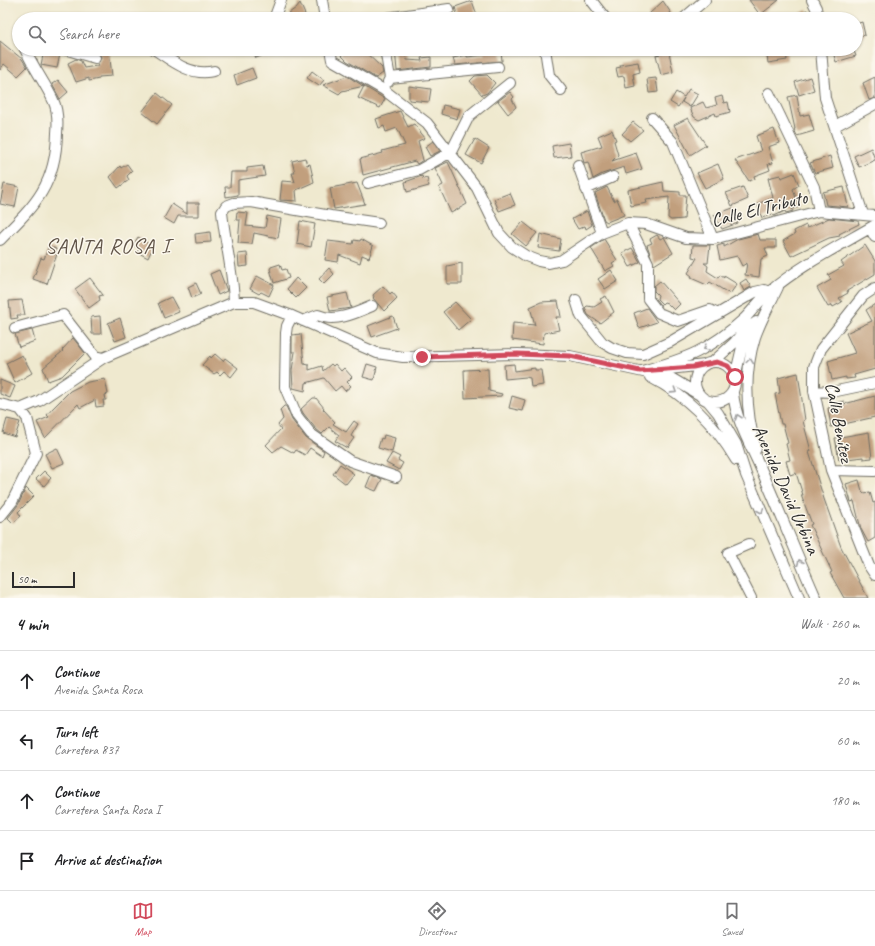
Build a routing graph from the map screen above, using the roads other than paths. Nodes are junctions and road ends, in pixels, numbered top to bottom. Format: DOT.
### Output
graph roads {
  1 [pos="281,0"];
  2 [pos="322,0"];
  3 [pos="591,0"];
  4 [pos="706,0"];
  5 [pos="812,0"];
  6 [pos="449,9"];
  7 [pos="277,12"];
  8 [pos="324,12"];
  9 [pos="428,12"];
  10 [pos="600,12"];
  11 [pos="691,12"];
  12 [pos="817,12"];
  13 [pos="28,56"];
  14 [pos="88,56"];
  15 [pos="166,56"];
  16 [pos="331,56"];
  17 [pos="386,56"];
  18 [pos="546,56"];
  19 [pos="822,56"];
  20 [pos="95,58"];
  21 [pos="498,67"];
  22 [pos="214,71"];
  23 [pos="390,78"];
  24 [pos="510,84"];
  25 [pos="384,90"];
  26 [pos="561,90"];
  27 [pos="769,93"];
  28 [pos="875,104"];
  29 [pos="652,118"];
  30 [pos="835,126"];
  31 [pos="451,152"];
  32 [pos="578,165"];
  33 [pos="613,177"];
  34 [pos="368,182"];
  35 [pos="586,189"];
  36 [pos="819,211"];
  37 [pos="863,214"];
  38 [pos="875,216"];
  39 [pos="379,222"];
  40 [pos="628,223"];
  41 [pos="873,230"];
  42 [pos="602,233"];
  43 [pos="713,239"];
  44 [pos="0,240"];
  45 [pos="778,286"];
  46 [pos="875,288"];
  47 [pos="769,292"];
  48 [pos="576,300"];
  49 [pos="234,302"];
  50 [pos="372,306"];
  51 [pos="718,314"];
  52 [pos="292,316"];
  53 [pos="303,321"];
  54 [pos="15,328"];
  55 [pos="103,358"];
  56 [pos="709,363"];
  57 [pos="640,371"];
  58 [pos="735,377"];
  59 [pos="875,383"];
  60 [pos="814,391"];
  61 [pos="733,393"];
  62 [pos="698,394"];
  63 [pos="708,401"];
  64 [pos="0,404"];
  65 [pos="20,409"];
  66 [pos="761,468"];
  67 [pos="831,470"];
  68 [pos="875,471"];
  69 [pos="746,476"];
  70 [pos="396,477"];
  71 [pos="0,517"];
  72 [pos="749,544"];
  73 [pos="872,563"];
  74 [pos="875,576"];
  75 [pos="751,598"];
  76 [pos="799,598"];
  77 [pos="816,598"];
  1 -- 7 [label="street"];
  2 -- 8 [label="street"];
  3 -- 10 [label="street"];
  4 -- 11 [label="street"];
  5 -- 12 [label="street"];
  6 -- 9 [label="street"];
  13 -- 44 [label="street"];
  14 -- 20 [label="street"];
  15 -- 22 [label="street"];
  16 -- 25 [label="street, Calle El Tributo"];
  17 -- 23 [label="street"];
  18 -- 26 [label="street"];
  19 -- 30 [label="street"];
  21 -- 23 [label="street"];
  23 -- 25 [label="street"];
  24 -- 31 [label="street"];
  25 -- 31 [label="street, Calle El Tributo"];
  27 -- 36 [label="street"];
  28 -- 30 [label="street"];
  29 -- 43 [label="street"];
  30 -- 37 [label="street"];
  31 -- 34 [label="street"];
  31 -- 42 [label="street, Calle El Tributo"];
  32 -- 35 [label="street"];
  33 -- 35 [label="street"];
  35 -- 42 [label="street"];
  36 -- 37 [label="street, Calle El Tributo"];
  36 -- 43 [label="street, Calle El Tributo"];
  37 -- 38 [label="street, Calle El Tributo"];
  39 -- 49 [label="street"];
  40 -- 42 [label="street, Calle El Tributo"];
  40 -- 43 [label="street, Calle El Tributo"];
  40 -- 51 [label="street"];
  41 -- 45 [label="street"];
  45 -- 47 [label="street"];
  45 -- 56 [label="street"];
  45 -- 58 [label="street"];
  66 -- 45 [label="street, one-way"];
  46 -- 60 [label="street, Calle Benítez"];
  47 -- 51 [label="street"];
  47 -- 57 [label="street, one-way"];
  48 -- 51 [label="street"];
  49 -- 52 [label="street"];
  49 -- 55 [label="street"];
  50 -- 53 [label="street"];
  52 -- 53 [label="street"];
  52 -- 70 [label="street"];
  53 -- 57 [label="street"];
  54 -- 55 [label="street"];
  55 -- 65 [label="street"];
  56 -- 57 [label="street"];
  56 -- 58 [label="street"];
  56 -- 62 [label="street"];
  57 -- 62 [label="street"];
  57 -- 69 [label="street, one-way"];
  58 -- 61 [label="street"];
  59 -- 60 [label="street"];
  60 -- 67 [label="street, Calle Benítez"];
  61 -- 63 [label="street"];
  66 -- 61 [label="street, Avenida David Urbina, one-way"];
  62 -- 63 [label="street"];
  63 -- 69 [label="street, Avenida David Urbina"];
  64 -- 65 [label="street"];
  65 -- 71 [label="street"];
  77 -- 66 [label="street, Avenida David Urbina, one-way"];
  67 -- 68 [label="street"];
  67 -- 73 [label="street, Calle Benítez"];
  69 -- 76 [label="street, Avenida David Urbina, one-way"];
  72 -- 75 [label="street"];
  73 -- 74 [label="street, Calle Benítez"];
}
